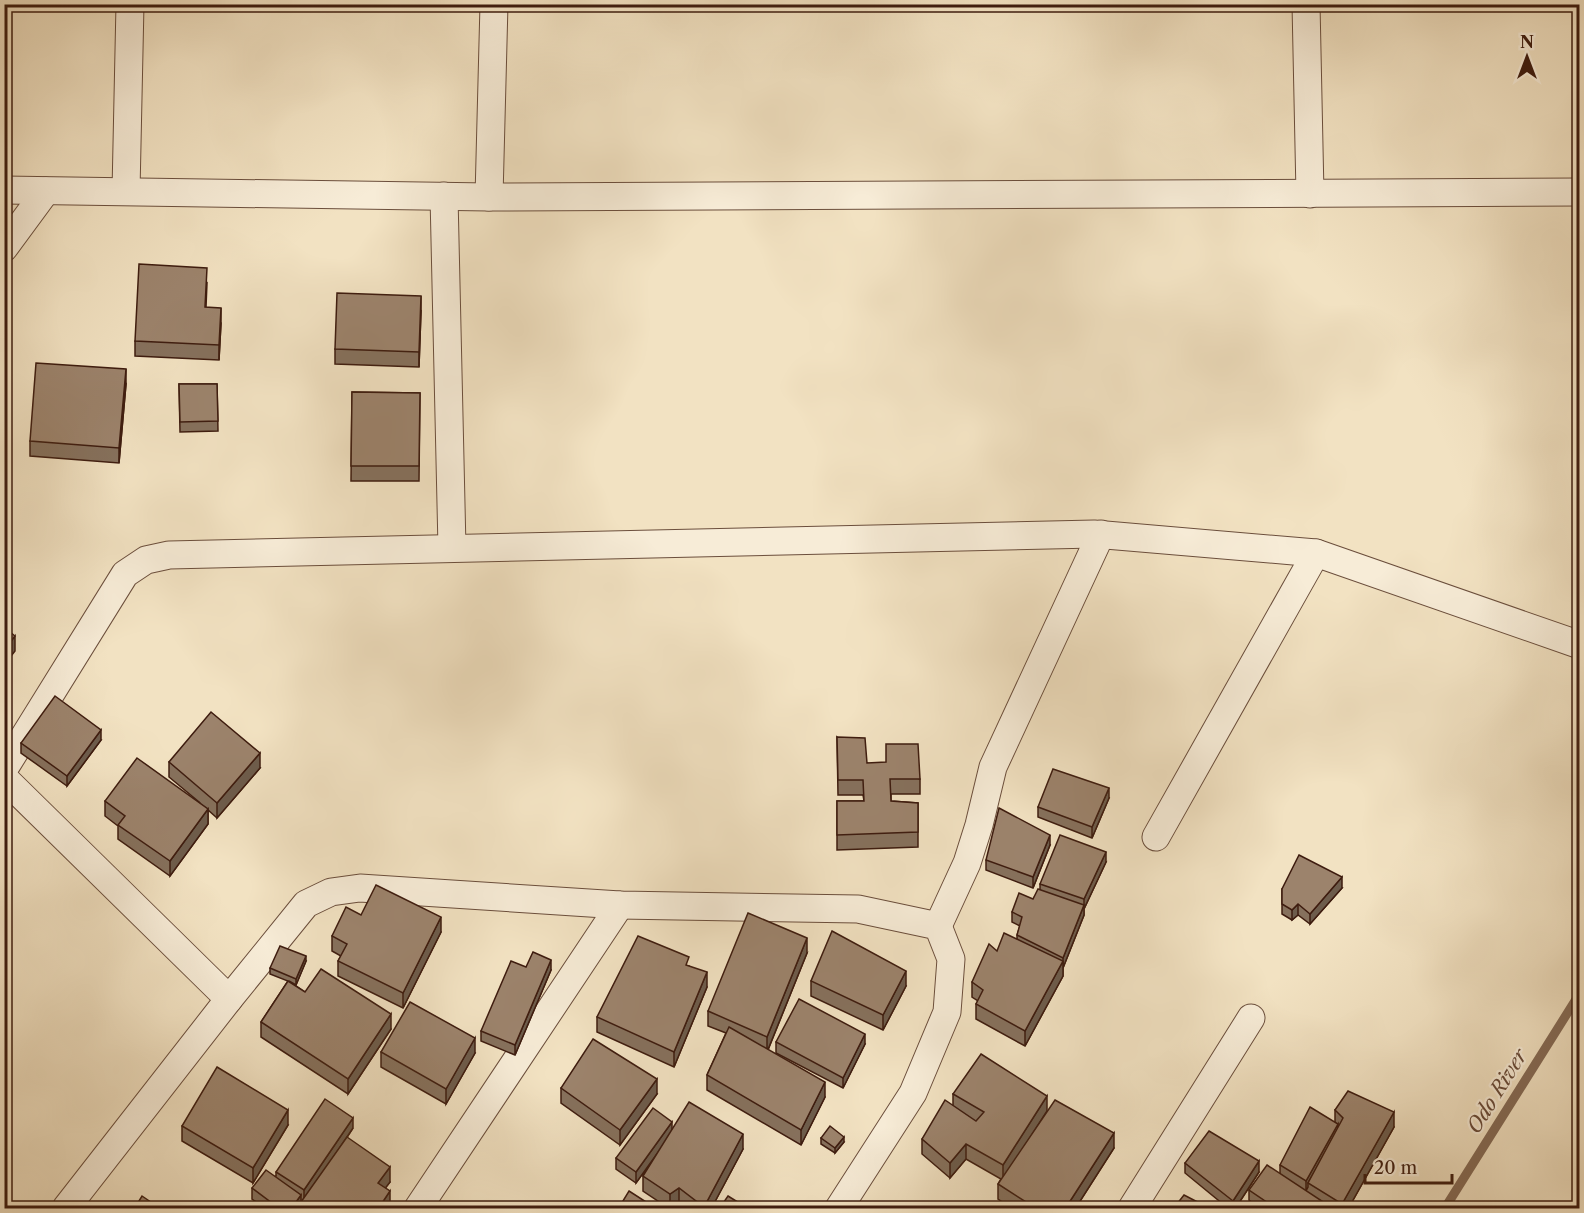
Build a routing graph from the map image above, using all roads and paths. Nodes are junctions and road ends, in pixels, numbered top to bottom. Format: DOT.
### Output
graph roads {
  1 [pos="130,4"];
  2 [pos="494,4"];
  3 [pos="1306,4"];
  4 [pos="4,190"];
  5 [pos="46,191"];
  6 [pos="126,191"];
  7 [pos="1580,192"];
  8 [pos="1310,194"];
  9 [pos="444,196"];
  10 [pos="489,197"];
  11 [pos="4,248"];
  12 [pos="1101,534"];
  13 [pos="452,548"];
  14 [pos="1316,553"];
  15 [pos="1580,645"];
  16 [pos="4,769"];
  17 [pos="4,778"];
  18 [pos="1156,837"];
  19 [pos="620,904"];
  20 [pos="938,926"];
  21 [pos="229,999"];
  22 [pos="1251,1018"];
  23 [pos="66,1209"];
  24 [pos="418,1209"];
  25 [pos="839,1209"];
  26 [pos="1132,1209"];
  1 -- 6 [label="street"];
  2 -- 10 [label="street"];
  3 -- 8 [label="street"];
  4 -- 5 [label="street"];
  5 -- 6 [label="street"];
  5 -- 11 [label="street"];
  6 -- 9 [label="street"];
  7 -- 8 [label="street"];
  8 -- 10 [label="street"];
  9 -- 10 [label="street"];
  9 -- 13 [label="street"];
  12 -- 13 [label="street"];
  12 -- 14 [label="street"];
  12 -- 20 [label="street"];
  13 -- 16 [label="street"];
  14 -- 15 [label="street"];
  14 -- 18 [label="street"];
  17 -- 21 [label="street"];
  19 -- 20 [label="street"];
  19 -- 21 [label="street"];
  19 -- 24 [label="street"];
  20 -- 25 [label="street"];
  21 -- 23 [label="street"];
  22 -- 26 [label="street"];
}
